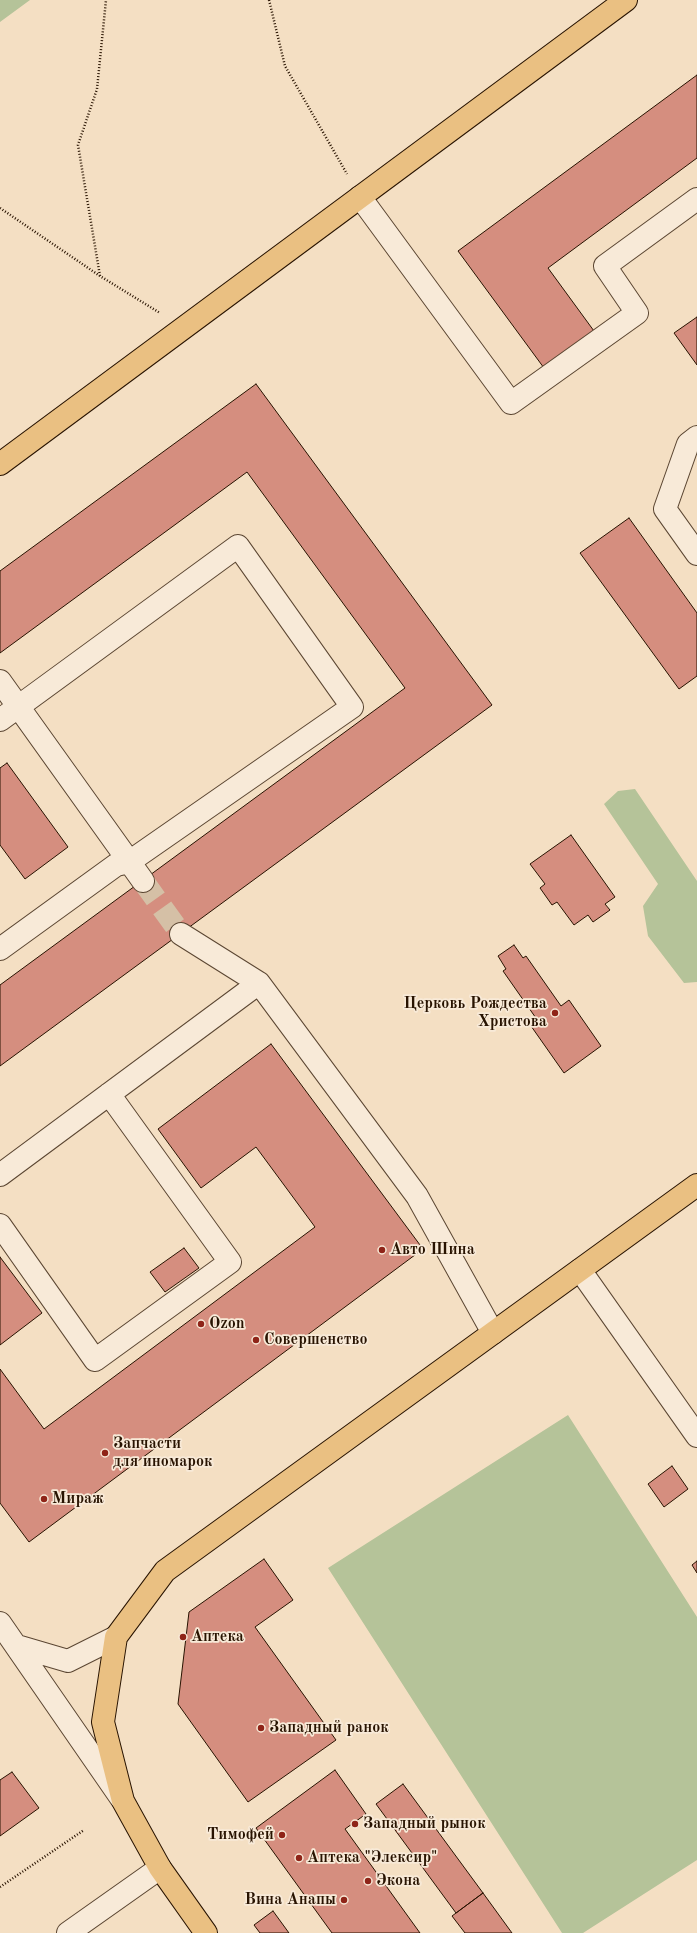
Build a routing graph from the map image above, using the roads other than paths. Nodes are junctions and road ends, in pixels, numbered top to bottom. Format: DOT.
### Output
graph roads {
  1 [pos="626,0"];
  2 [pos="360,197"];
  3 [pos="697,199"];
  4 [pos="697,437"];
  5 [pos="0,464"];
  6 [pos="697,554"];
  7 [pos="0,682"];
  8 [pos="18,707"];
  9 [pos="0,720"];
  10 [pos="129,862"];
  11 [pos="143,881"];
  12 [pos="181,934"];
  13 [pos="0,949"];
  14 [pos="259,983"];
  15 [pos="109,1094"];
  16 [pos="0,1175"];
  17 [pos="697,1185"];
  18 [pos="0,1225"];
  19 [pos="580,1270"];
  20 [pos="493,1333"];
  21 [pos="697,1436"];
  22 [pos="0,1623"];
  23 [pos="116,1637"];
  24 [pos="18,1646"];
  25 [pos="123,1801"];
  26 [pos="160,1868"];
  27 [pos="68,1933"];
  28 [pos="206,1933"];
  1 -- 2 [label="main road"];
  2 -- 3 [label="street"];
  2 -- 5 [label="main road"];
  4 -- 6 [label="street"];
  7 -- 8 [label="street"];
  8 -- 9 [label="street"];
  8 -- 10 [label="street"];
  8 -- 10 [label="street"];
  10 -- 11 [label="street"];
  10 -- 13 [label="street"];
  12 -- 14 [label="street"];
  14 -- 15 [label="street"];
  14 -- 20 [label="street"];
  15 -- 16 [label="street"];
  15 -- 18 [label="street"];
  17 -- 19 [label="main road"];
  19 -- 20 [label="main road"];
  19 -- 21 [label="street"];
  20 -- 23 [label="main road"];
  22 -- 24 [label="street"];
  23 -- 24 [label="street"];
  23 -- 25 [label="main road"];
  24 -- 25 [label="street"];
  25 -- 26 [label="main road"];
  26 -- 27 [label="street"];
  26 -- 28 [label="main road"];
}
